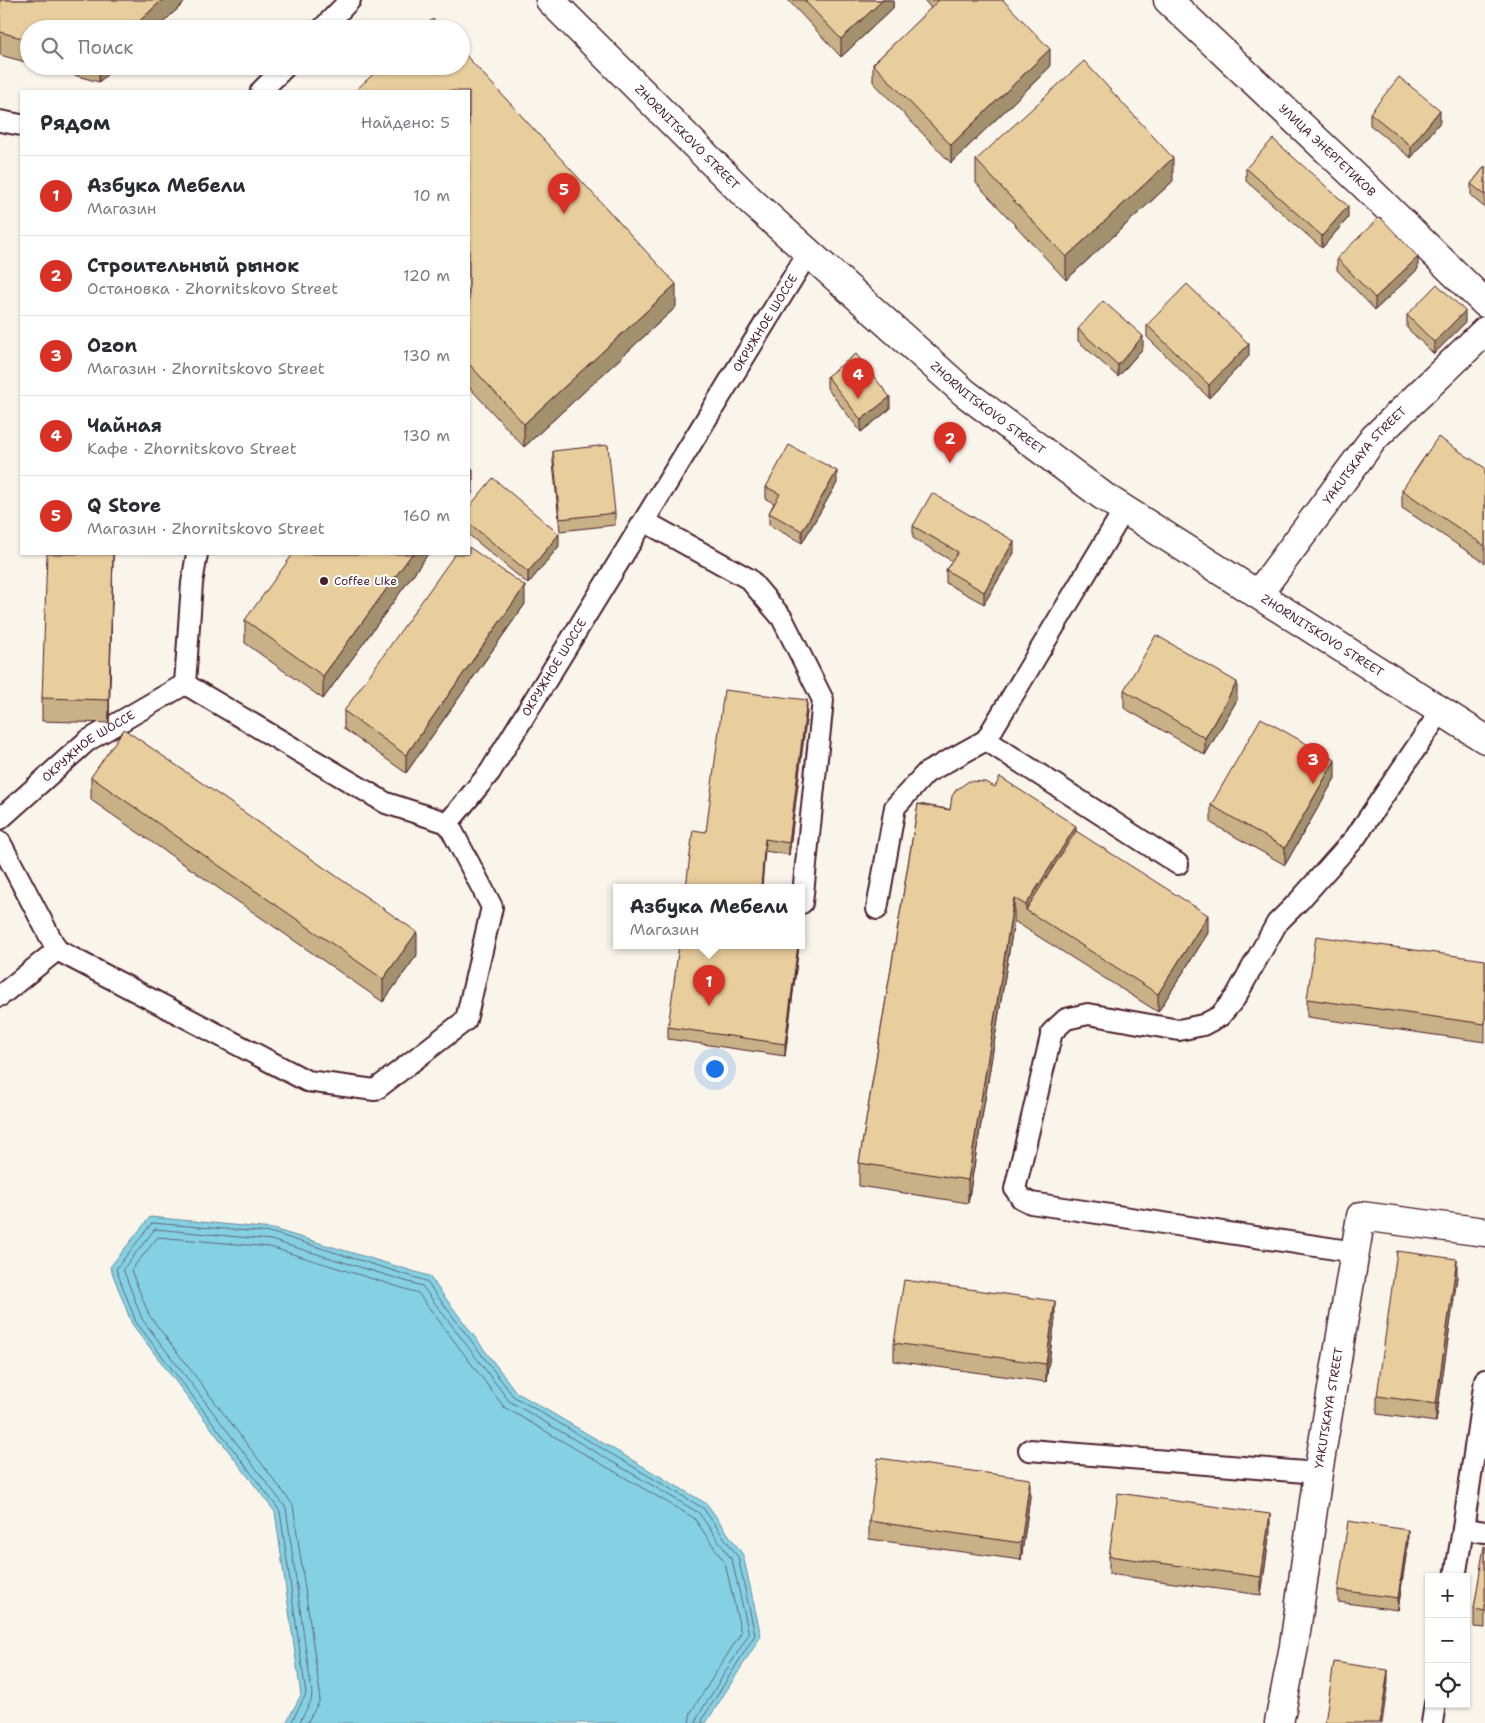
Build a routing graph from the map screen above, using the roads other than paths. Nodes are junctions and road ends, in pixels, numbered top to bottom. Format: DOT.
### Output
graph roads {
  1 [pos="350,0"];
  2 [pos="550,0"];
  3 [pos="1168,0"];
  4 [pos="331,20"];
  5 [pos="277,75"];
  6 [pos="262,90"];
  7 [pos="0,121"];
  8 [pos="20,125"];
  9 [pos="808,253"];
  10 [pos="1485,302"];
  11 [pos="1485,331"];
  12 [pos="1124,510"];
  13 [pos="644,521"];
  14 [pos="197,555"];
  15 [pos="1258,594"];
  16 [pos="185,684"];
  17 [pos="1441,711"];
  18 [pos="986,740"];
  19 [pos="1485,740"];
  20 [pos="0,819"];
  21 [pos="448,823"];
  22 [pos="0,842"];
  23 [pos="1178,864"];
  24 [pos="804,884"];
  25 [pos="877,909"];
  26 [pos="56,950"];
  27 [pos="0,996"];
  28 [pos="1485,1232"];
  29 [pos="1355,1252"];
  30 [pos="1485,1380"];
  31 [pos="1029,1450"];
  32 [pos="1318,1473"];
  33 [pos="1463,1529"];
  34 [pos="1485,1532"];
  35 [pos="1456,1573"];
  36 [pos="1434,1708"];
  37 [pos="1279,1723"];
  38 [pos="1432,1723"];
  1 -- 4 [label="lane"];
  2 -- 9 [label="street, ZHORNITSKOVO STREET"];
  3 -- 10 [label="street, УЛИЦА ЭНЕРГЕТИКОВ"];
  5 -- 6 [label="lane"];
  7 -- 8 [label="lane"];
  9 -- 12 [label="street, ZHORNITSKOVO STREET"];
  9 -- 13 [label="lane, ОКРУЖНОЕ ШОССЕ"];
  11 -- 15 [label="street, YAKUTSKAYA STREET"];
  12 -- 15 [label="street, ZHORNITSKOVO STREET"];
  12 -- 18 [label="lane"];
  13 -- 21 [label="lane, ОКРУЖНОЕ ШОССЕ"];
  13 -- 24 [label="lane"];
  14 -- 16 [label="lane"];
  15 -- 17 [label="street, ZHORNITSKOVO STREET"];
  16 -- 20 [label="lane, ОКРУЖНОЕ ШОССЕ"];
  16 -- 21 [label="lane"];
  17 -- 19 [label="street, ZHORNITSKOVO STREET"];
  17 -- 29 [label="lane"];
  18 -- 23 [label="lane"];
  18 -- 25 [label="lane"];
  21 -- 26 [label="lane"];
  22 -- 26 [label="lane"];
  26 -- 27 [label="lane"];
  28 -- 29 [label="street, YAKUTSKAYA STREET"];
  29 -- 32 [label="street, YAKUTSKAYA STREET"];
  30 -- 33 [label="lane"];
  31 -- 32 [label="lane"];
  32 -- 37 [label="street, YAKUTSKAYA STREET"];
  33 -- 34 [label="lane"];
  33 -- 35 [label="lane"];
  36 -- 38 [label="lane"];
}
